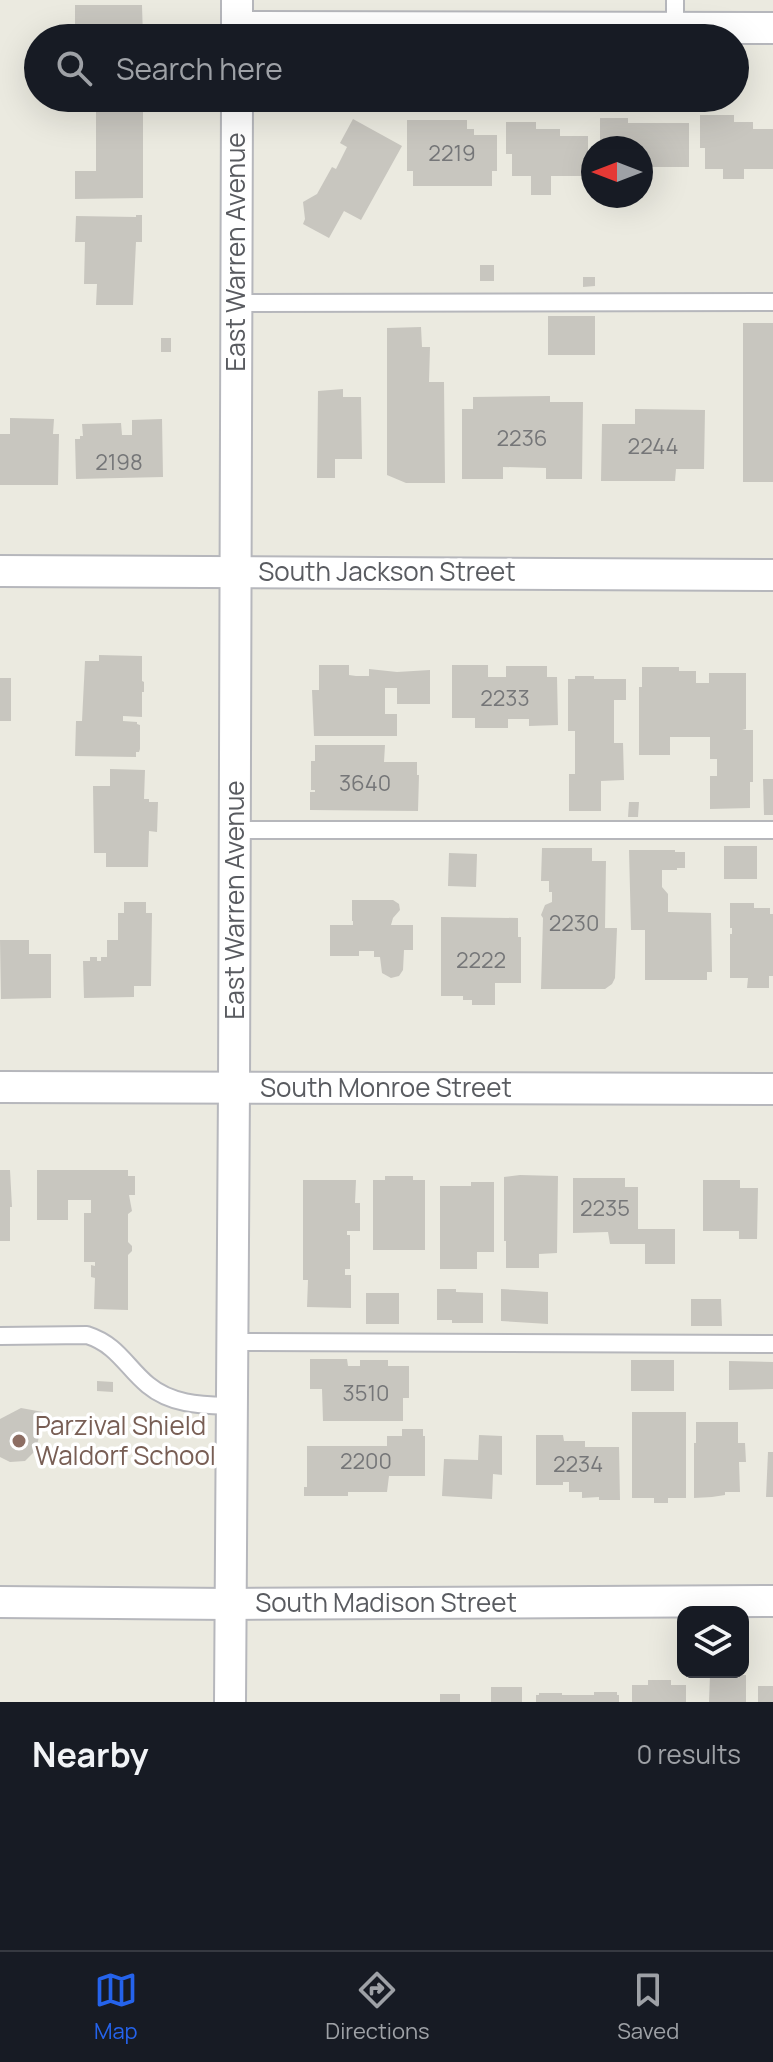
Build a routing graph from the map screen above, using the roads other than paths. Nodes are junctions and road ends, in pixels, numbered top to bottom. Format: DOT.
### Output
graph roads {
  1 [pos="675,14"];
  2 [pos="237,22"];
  3 [pos="745,24"];
  4 [pos="749,25"];
  5 [pos="773,28"];
  6 [pos="237,112"];
  7 [pos="773,302"];
  8 [pos="235,303"];
  9 [pos="0,571"];
  10 [pos="235,571"];
  11 [pos="773,575"];
  12 [pos="235,830"];
  13 [pos="773,830"];
  14 [pos="0,1087"];
  15 [pos="234,1087"];
  16 [pos="773,1089"];
  17 [pos="0,1336"];
  18 [pos="232,1342"];
  19 [pos="773,1344"];
  20 [pos="231,1406"];
  21 [pos="773,1601"];
  22 [pos="0,1602"];
  23 [pos="229,1604"];
  24 [pos="230,1702"];
  1 -- 2 [label="street"];
  1 -- 3 [label="street"];
  4 -- 5 [label="street"];
  6 -- 8 [label="street, East Warren Avenue"];
  7 -- 8 [label="lane"];
  8 -- 10 [label="street, East Warren Avenue"];
  9 -- 10 [label="street, South Jackson Street"];
  10 -- 11 [label="street, South Jackson Street"];
  10 -- 12 [label="street, East Warren Avenue"];
  12 -- 13 [label="lane"];
  12 -- 15 [label="street, East Warren Avenue"];
  14 -- 15 [label="street, South Monroe Street"];
  15 -- 16 [label="street, South Monroe Street"];
  15 -- 18 [label="street, East Warren Avenue"];
  17 -- 20 [label="lane"];
  18 -- 19 [label="lane"];
  18 -- 20 [label="street, East Warren Avenue"];
  20 -- 23 [label="street, East Warren Avenue"];
  21 -- 23 [label="street, South Madison Street"];
  22 -- 23 [label="street, South Madison Street"];
  23 -- 24 [label="street, East Warren Avenue"];
}
